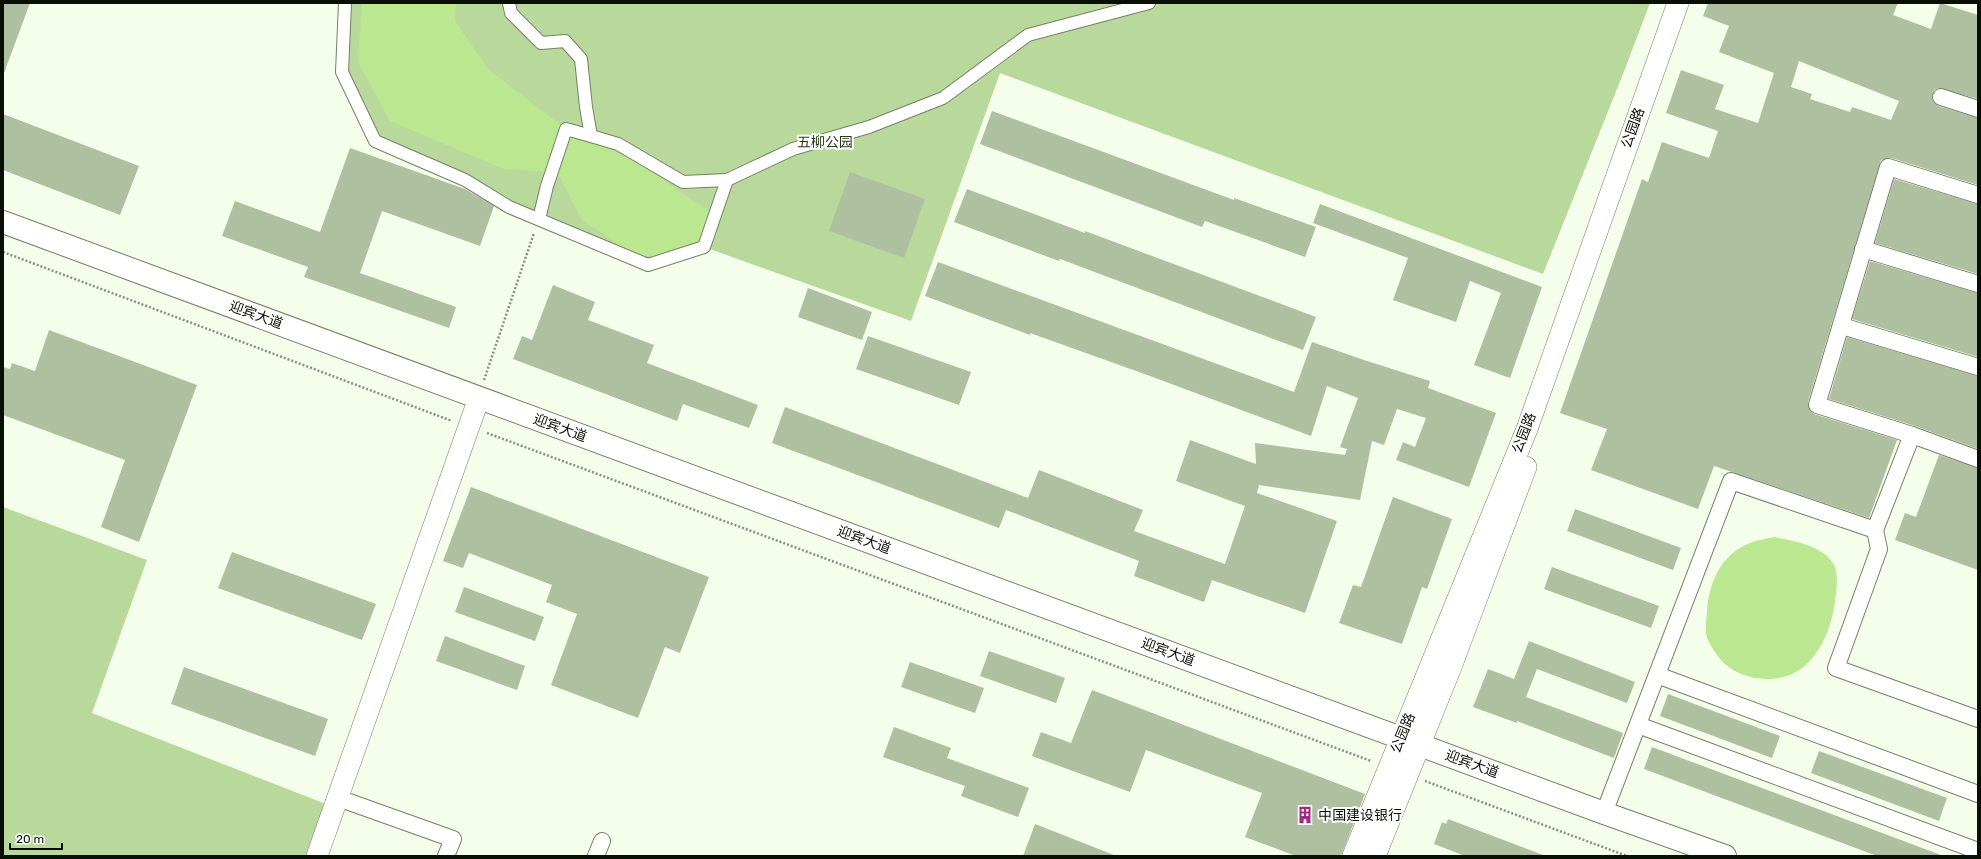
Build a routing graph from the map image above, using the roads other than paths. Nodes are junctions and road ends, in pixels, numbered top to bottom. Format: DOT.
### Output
graph roads {
  1 [pos="345,3"];
  2 [pos="509,3"];
  3 [pos="1149,3"];
  4 [pos="1678,3"];
  5 [pos="1686,3"];
  6 [pos="1941,97"];
  7 [pos="1978,109"];
  8 [pos="591,136"];
  9 [pos="727,180"];
  10 [pos="1978,195"];
  11 [pos="539,219"];
  12 [pos="3,222"];
  13 [pos="3,237"];
  14 [pos="1863,249"];
  15 [pos="1978,284"];
  16 [pos="1842,326"];
  17 [pos="1978,366"];
  18 [pos="474,412"];
  19 [pos="1912,435"];
  20 [pos="1978,459"];
  21 [pos="1875,530"];
  22 [pos="1657,675"];
  23 [pos="1978,719"];
  24 [pos="1638,725"];
  25 [pos="1405,756"];
  26 [pos="1978,794"];
  27 [pos="338,798"];
  28 [pos="1604,813"];
  29 [pos="602,841"];
  30 [pos="1978,851"];
  31 [pos="317,856"];
  32 [pos="446,856"];
  33 [pos="596,856"];
  34 [pos="1354,856"];
  35 [pos="1375,856"];
  36 [pos="1685,856"];
  37 [pos="1725,856"];
  1 -- 11 [label="street"];
  2 -- 8 [label="street"];
  3 -- 9 [label="street"];
  4 -- 25 [label="street, 公园路"];
  5 -- 25 [label="street"];
  6 -- 7 [label="street"];
  8 -- 9 [label="street"];
  8 -- 11 [label="street"];
  9 -- 11 [label="street"];
  10 -- 14 [label="street"];
  12 -- 18 [label="main road, 迎宾大道"];
  13 -- 18 [label="main road, 迎宾大道"];
  14 -- 15 [label="street"];
  14 -- 16 [label="street"];
  16 -- 17 [label="street"];
  16 -- 19 [label="street"];
  18 -- 25 [label="main road, 迎宾大道"];
  18 -- 27 [label="street"];
  19 -- 20 [label="street"];
  19 -- 21 [label="street"];
  21 -- 22 [label="street"];
  21 -- 23 [label="street"];
  22 -- 24 [label="street"];
  22 -- 26 [label="street"];
  24 -- 28 [label="street"];
  24 -- 30 [label="street"];
  25 -- 28 [label="main road, 迎宾大道"];
  25 -- 34 [label="street, 公园路"];
  25 -- 35 [label="street"];
  25 -- 36 [label="main road, 迎宾大道"];
  27 -- 31 [label="street"];
  27 -- 32 [label="street"];
  28 -- 37 [label="main road, 迎宾大道"];
  29 -- 33 [label="street"];
}
